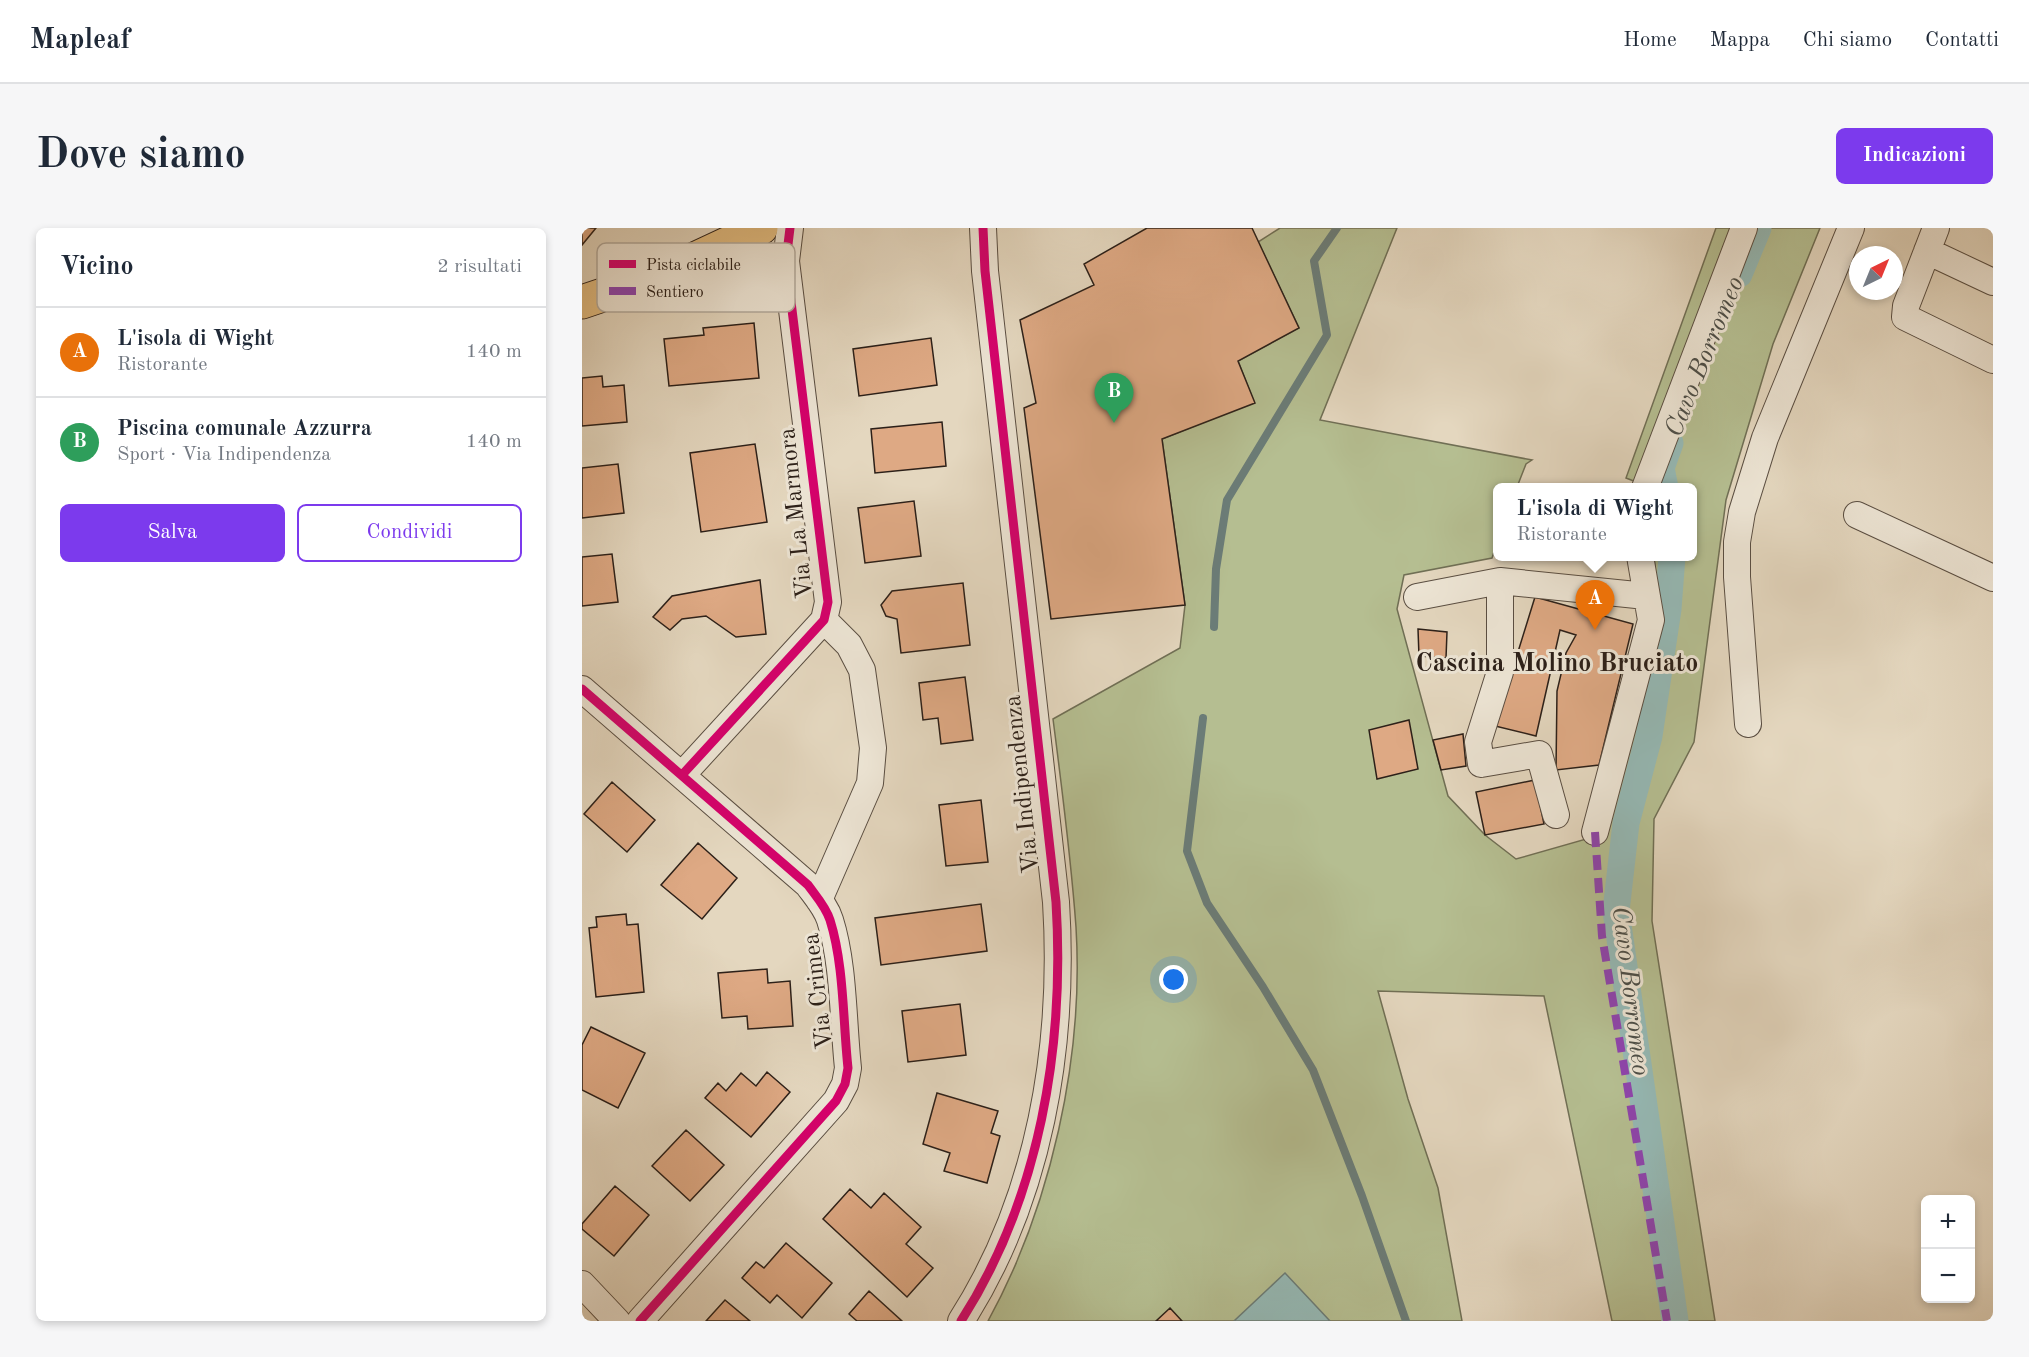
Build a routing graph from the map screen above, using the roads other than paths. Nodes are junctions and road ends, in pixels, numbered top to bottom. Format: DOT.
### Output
graph roads {
  1 [pos="761,228"];
  2 [pos="790,228"];
  3 [pos="983,228"];
  4 [pos="1744,228"];
  5 [pos="1851,228"];
  6 [pos="1932,239"];
  7 [pos="728,243"];
  8 [pos="788,243"];
  9 [pos="1993,282"];
  10 [pos="597,297"];
  11 [pos="582,302"];
  12 [pos="792,312"];
  13 [pos="1993,360"];
  14 [pos="1647,483"];
  15 [pos="1857,515"];
  16 [pos="1641,561"];
  17 [pos="1993,578"];
  18 [pos="1500,581"];
  19 [pos="1646,596"];
  20 [pos="1417,597"];
  21 [pos="824,620"];
  22 [pos="582,689"];
  23 [pos="1748,724"];
  24 [pos="682,775"];
  25 [pos="1556,815"];
  26 [pos="1595,832"];
  27 [pos="819,900"];
  28 [pos="582,1284"];
  29 [pos="617,1321"];
  30 [pos="640,1321"];
  31 [pos="961,1321"];
  1 -- 7 [label="main road"];
  2 -- 8 [label="street, Via La Marmora"];
  3 -- 31 [label="street, Via Indipendenza"];
  4 -- 14 [label="street"];
  5 -- 23 [label="street"];
  6 -- 9 [label="street"];
  6 -- 13 [label="street"];
  10 -- 11 [label="main road"];
  12 -- 21 [label="street, Via La Marmora"];
  15 -- 17 [label="street"];
  16 -- 19 [label="street"];
  18 -- 19 [label="street"];
  18 -- 20 [label="street"];
  18 -- 25 [label="street"];
  19 -- 26 [label="street"];
  21 -- 24 [label="street, Via La Marmora"];
  21 -- 27 [label="street"];
  22 -- 24 [label="street, Via Crimea"];
  24 -- 27 [label="street, Via Crimea"];
  27 -- 30 [label="street, Via Crimea"];
  28 -- 29 [label="street"];
}
